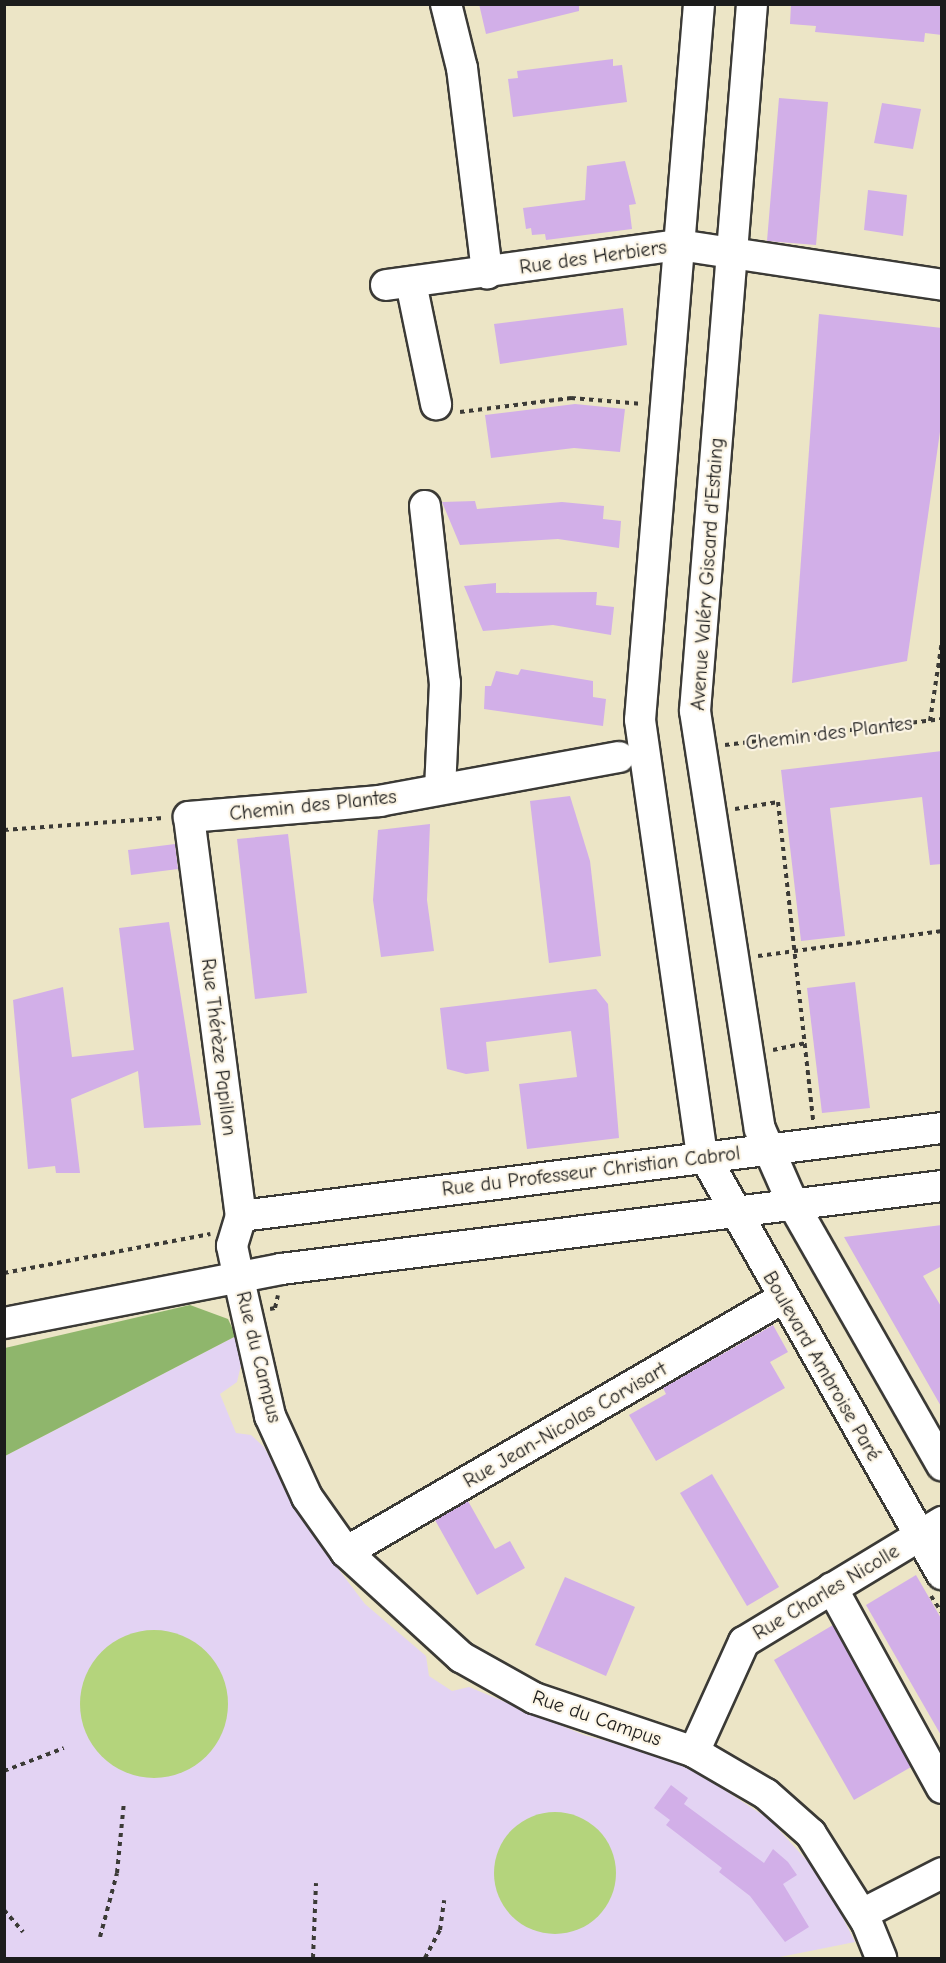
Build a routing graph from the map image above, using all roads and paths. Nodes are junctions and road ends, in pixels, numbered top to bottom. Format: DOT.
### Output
graph roads {
  1 [pos="446,4"];
  2 [pos="699,4"];
  3 [pos="752,4"];
  4 [pos="679,245"];
  5 [pos="732,252"];
  6 [pos="487,273"];
  7 [pos="942,285"];
  8 [pos="436,404"];
  9 [pos="644,404"];
  10 [pos="425,506"];
  11 [pos="942,641"];
  12 [pos="942,719"];
  13 [pos="930,721"];
  14 [pos="717,746"];
  15 [pos="619,757"];
  16 [pos="440,789"];
  17 [pos="729,809"];
  18 [pos="189,817"];
  19 [pos="4,830"];
  20 [pos="942,931"];
  21 [pos="796,951"];
  22 [pos="732,961"];
  23 [pos="825,1120"];
  24 [pos="942,1128"];
  25 [pos="769,1148"];
  26 [pos="703,1157"];
  27 [pos="942,1186"];
  28 [pos="793,1204"];
  29 [pos="734,1212"];
  30 [pos="237,1226"];
  31 [pos="4,1273"];
  32 [pos="238,1275"];
  33 [pos="783,1298"];
  34 [pos="4,1323"];
  35 [pos="942,1465"];
  36 [pos="930,1529"];
  37 [pos="346,1552"];
  38 [pos="942,1574"];
  39 [pos="832,1588"];
  40 [pos="64,1748"];
  41 [pos="694,1752"];
  42 [pos="4,1771"];
  43 [pos="939,1772"];
  44 [pos="124,1801"];
  45 [pos="942,1873"];
  46 [pos="316,1883"];
  47 [pos="444,1900"];
  48 [pos="4,1910"];
  49 [pos="862,1914"];
  50 [pos="23,1932"];
  51 [pos="100,1937"];
  52 [pos="313,1959"];
  53 [pos="425,1959"];
  54 [pos="881,1959"];
  1 -- 6 [label="street"];
  2 -- 4 [label="street"];
  3 -- 5 [label="street, Avenue Valéry Giscard d'Estaing"];
  4 -- 5 [label="street, Rue des Herbiers"];
  4 -- 6 [label="street, Rue des Herbiers"];
  4 -- 26 [label="street"];
  5 -- 7 [label="street, Rue des Herbiers"];
  5 -- 22 [label="street, Avenue Valéry Giscard d'Estaing"];
  6 -- 8 [label="street, Rue des Herbiers"];
  8 -- 9 [label="path"];
  10 -- 16 [label="street"];
  11 -- 13 [label="path"];
  12 -- 13 [label="path, Chemin des Plantes"];
  13 -- 14 [label="path, Chemin des Plantes"];
  15 -- 16 [label="street, Chemin des Plantes"];
  16 -- 18 [label="street, Chemin des Plantes"];
  17 -- 21 [label="path"];
  18 -- 19 [label="path"];
  18 -- 30 [label="street, Rue Thérèze Papillon"];
  20 -- 21 [label="path"];
  21 -- 22 [label="path"];
  21 -- 23 [label="path"];
  22 -- 25 [label="street, Avenue Valéry Giscard d'Estaing"];
  24 -- 25 [label="street, Rue du Professeur Christian Cabrol"];
  25 -- 26 [label="street, Rue du Professeur Christian Cabrol"];
  25 -- 28 [label="street, Avenue Valéry Giscard d'Estaing"];
  26 -- 29 [label="street, Boulevard Ambroise Paré"];
  26 -- 30 [label="street, Rue du Professeur Christian Cabrol"];
  27 -- 28 [label="street"];
  28 -- 29 [label="street"];
  28 -- 35 [label="street"];
  29 -- 32 [label="street"];
  29 -- 33 [label="street, Boulevard Ambroise Paré"];
  30 -- 31 [label="path"];
  30 -- 32 [label="street, Rue Thérèze Papillon"];
  32 -- 34 [label="street"];
  32 -- 37 [label="street, Rue du Campus"];
  33 -- 36 [label="street, Boulevard Ambroise Paré"];
  33 -- 37 [label="street, Rue Jean-Nicolas Corvisart"];
  36 -- 38 [label="street, Boulevard Ambroise Paré"];
  36 -- 39 [label="street, Rue Charles Nicolle"];
  37 -- 41 [label="street, Rue du Campus"];
  39 -- 41 [label="street, Rue Charles Nicolle"];
  39 -- 43 [label="street"];
  40 -- 42 [label="path"];
  41 -- 49 [label="street, Rue du Campus"];
  44 -- 51 [label="path"];
  45 -- 49 [label="street"];
  46 -- 52 [label="path"];
  47 -- 53 [label="path"];
  48 -- 50 [label="path"];
  49 -- 54 [label="street, Rue du Campus"];
}
